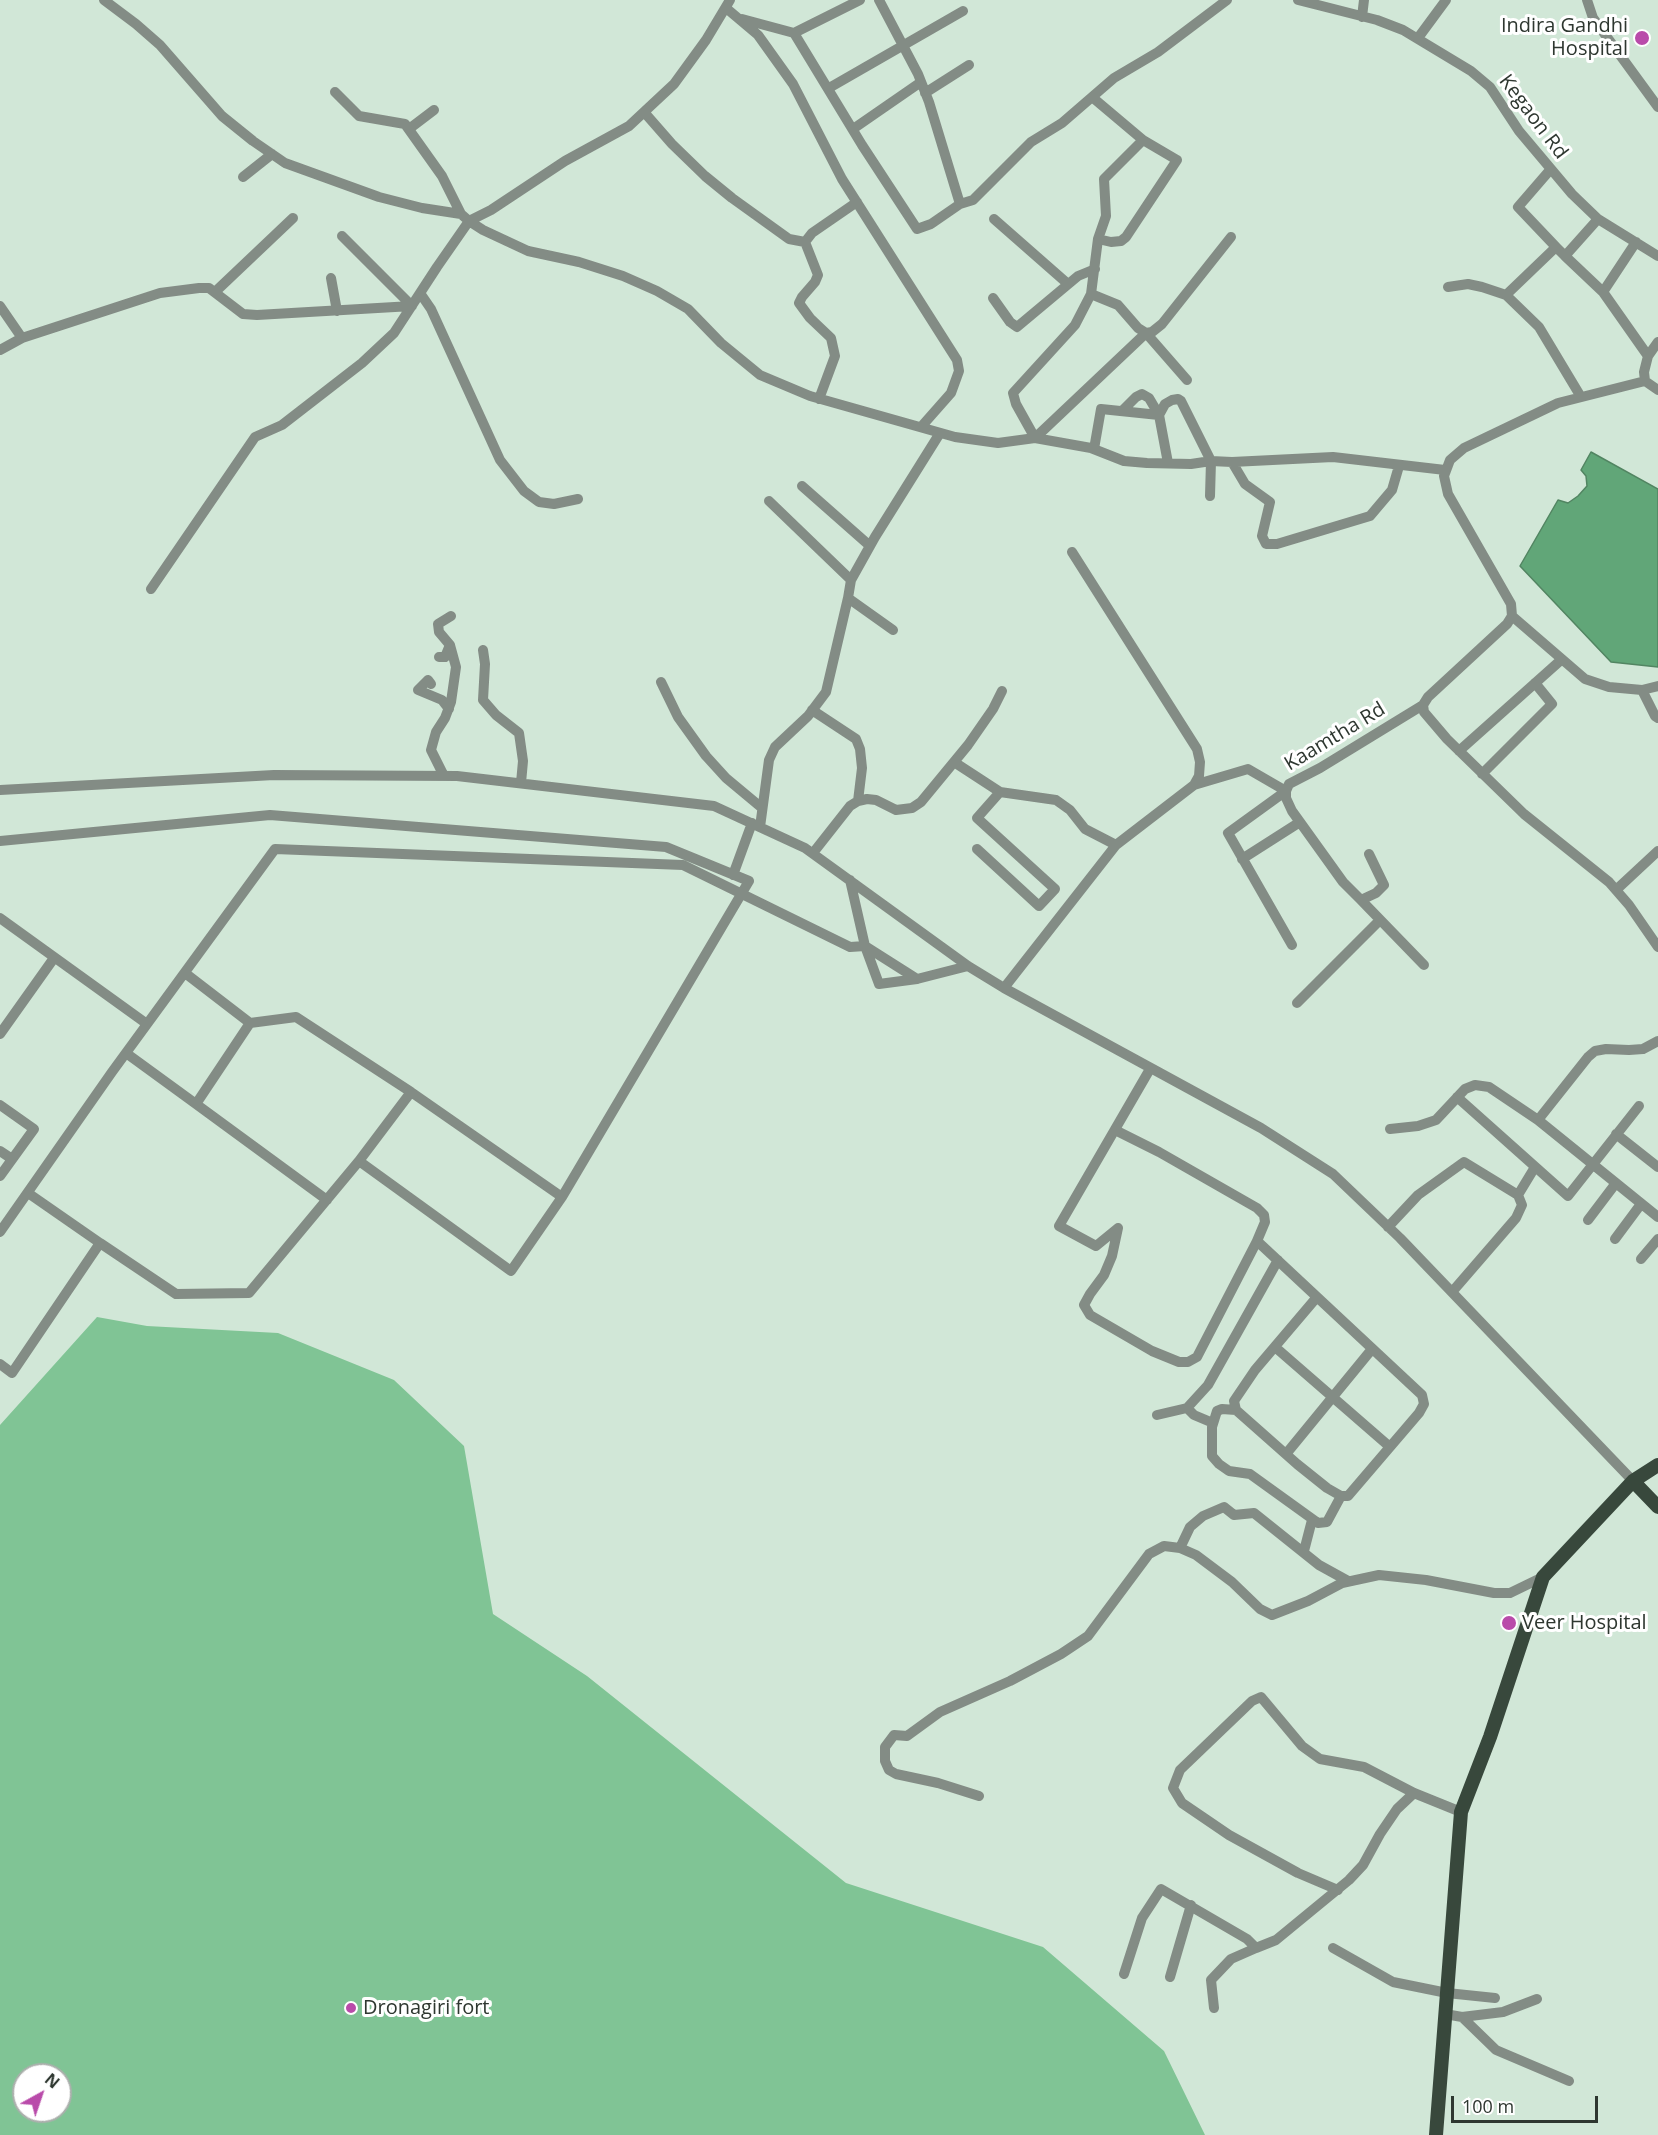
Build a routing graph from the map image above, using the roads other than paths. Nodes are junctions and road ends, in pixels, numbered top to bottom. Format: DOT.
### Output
graph roads {
  1 [pos="104,0"];
  2 [pos="860,0"];
  3 [pos="879,0"];
  4 [pos="1227,0"];
  5 [pos="1298,0"];
  6 [pos="1364,0"];
  7 [pos="1446,0"];
  8 [pos="1587,0"];
  9 [pos="728,4"];
  10 [pos="963,11"];
  11 [pos="1362,17"];
  12 [pos="739,18"];
  13 [pos="794,33"];
  14 [pos="1418,38"];
  15 [pos="903,46"];
  16 [pos="969,65"];
  17 [pos="921,82"];
  18 [pos="829,88"];
  19 [pos="335,92"];
  20 [pos="925,93"];
  21 [pos="1092,97"];
  22 [pos="1658,107"];
  23 [pos="434,110"];
  24 [pos="644,112"];
  25 [pos="409,129"];
  26 [pos="853,129"];
  27 [pos="1143,140"];
  28 [pos="272,154"];
  29 [pos="1550,170"];
  30 [pos="243,177"];
  31 [pos="857,202"];
  32 [pos="960,204"];
  33 [pos="465,218"];
  34 [pos="293,219"];
  35 [pos="994,219"];
  36 [pos="1598,219"];
  37 [pos="342,237"];
  38 [pos="1231,237"];
  39 [pos="1098,239"];
  40 [pos="805,242"];
  41 [pos="1636,242"];
  42 [pos="1556,247"];
  43 [pos="1565,256"];
  44 [pos="1658,256"];
  45 [pos="1095,269"];
  46 [pos="331,278"];
  47 [pos="1068,284"];
  48 [pos="1448,286"];
  49 [pos="215,292"];
  50 [pos="1603,292"];
  51 [pos="420,293"];
  52 [pos="1091,294"];
  53 [pos="1506,295"];
  54 [pos="993,298"];
  55 [pos="0,306"];
  56 [pos="412,306"];
  57 [pos="337,311"];
  58 [pos="1146,333"];
  59 [pos="22,338"];
  60 [pos="1658,342"];
  61 [pos="0,350"];
  62 [pos="1648,356"];
  63 [pos="1188,380"];
  64 [pos="1645,381"];
  65 [pos="1658,390"];
  66 [pos="1581,397"];
  67 [pos="819,399"];
  68 [pos="1122,411"];
  69 [pos="1158,415"];
  70 [pos="921,427"];
  71 [pos="940,433"];
  72 [pos="1035,438"];
  73 [pos="1094,450"];
  74 [pos="1211,460"];
  75 [pos="1232,462"];
  76 [pos="1168,463"];
  77 [pos="1399,466"];
  78 [pos="1445,470"];
  79 [pos="802,486"];
  80 [pos="1210,496"];
  81 [pos="578,500"];
  82 [pos="769,501"];
  83 [pos="870,546"];
  84 [pos="1072,552"];
  85 [pos="851,580"];
  86 [pos="152,589"];
  87 [pos="848,598"];
  88 [pos="452,616"];
  89 [pos="1512,616"];
  90 [pos="893,630"];
  91 [pos="450,645"];
  92 [pos="483,650"];
  93 [pos="439,657"];
  94 [pos="1561,660"];
  95 [pos="662,682"];
  96 [pos="1534,683"];
  97 [pos="431,684"];
  98 [pos="1658,686"];
  99 [pos="1642,690"];
  100 [pos="1002,691"];
  101 [pos="1423,705"];
  102 [pos="449,708"];
  103 [pos="812,710"];
  104 [pos="1658,718"];
  105 [pos="1459,751"];
  106 [pos="954,762"];
  107 [pos="1482,774"];
  108 [pos="444,776"];
  109 [pos="521,783"];
  110 [pos="1194,785"];
  111 [pos="0,790"];
  112 [pos="1286,791"];
  113 [pos="1000,792"];
  114 [pos="858,801"];
  115 [pos="762,808"];
  116 [pos="1300,822"];
  117 [pos="756,825"];
  118 [pos="0,841"];
  119 [pos="1116,845"];
  120 [pos="976,849"];
  121 [pos="1658,851"];
  122 [pos="813,853"];
  123 [pos="1369,854"];
  124 [pos="1242,859"];
  125 [pos="733,875"];
  126 [pos="850,880"];
  127 [pos="1055,889"];
  128 [pos="1616,890"];
  129 [pos="741,893"];
  130 [pos="1361,900"];
  131 [pos="1070,902"];
  132 [pos="0,918"];
  133 [pos="1380,920"];
  134 [pos="1292,945"];
  135 [pos="865,946"];
  136 [pos="1658,947"];
  137 [pos="54,958"];
  138 [pos="1424,965"];
  139 [pos="968,966"];
  140 [pos="185,973"];
  141 [pos="917,979"];
  142 [pos="1004,988"];
  143 [pos="1297,1004"];
  144 [pos="250,1023"];
  145 [pos="147,1024"];
  146 [pos="0,1034"];
  147 [pos="1658,1041"];
  148 [pos="126,1053"];
  149 [pos="1150,1069"];
  150 [pos="411,1092"];
  151 [pos="1457,1098"];
  152 [pos="196,1104"];
  153 [pos="0,1105"];
  154 [pos="1639,1106"];
  155 [pos="1538,1120"];
  156 [pos="1390,1129"];
  157 [pos="1115,1130"];
  158 [pos="1616,1134"];
  159 [pos="0,1151"];
  160 [pos="12,1159"];
  161 [pos="359,1161"];
  162 [pos="1593,1164"];
  163 [pos="1535,1167"];
  164 [pos="1658,1167"];
  165 [pos="0,1176"];
  166 [pos="1616,1183"];
  167 [pos="28,1193"];
  168 [pos="1518,1195"];
  169 [pos="562,1197"];
  170 [pos="327,1200"];
  171 [pos="1641,1204"];
  172 [pos="1658,1217"];
  173 [pos="1588,1220"];
  174 [pos="1388,1227"];
  175 [pos="0,1232"];
  176 [pos="1615,1239"];
  177 [pos="1658,1239"];
  178 [pos="1257,1241"];
  179 [pos="100,1243"];
  180 [pos="1641,1259"];
  181 [pos="1278,1260"];
  182 [pos="1452,1292"];
  183 [pos="1317,1297"];
  184 [pos="1275,1347"];
  185 [pos="1372,1348"];
  186 [pos="0,1364"];
  187 [pos="1332,1398"];
  188 [pos="1187,1408"];
  189 [pos="1236,1410"];
  190 [pos="1157,1414"];
  191 [pos="1213,1423"];
  192 [pos="1390,1447"];
  193 [pos="1286,1454"];
  194 [pos="1658,1465"];
  195 [pos="1633,1481"];
  196 [pos="1341,1496"];
  197 [pos="1658,1507"];
  198 [pos="1312,1520"];
  199 [pos="1180,1548"];
  200 [pos="1304,1551"];
  201 [pos="1543,1577"];
  202 [pos="1348,1581"];
  203 [pos="1414,1793"];
  204 [pos="979,1796"];
  205 [pos="1461,1812"];
  206 [pos="1338,1890"];
  207 [pos="1191,1905"];
  208 [pos="1256,1948"];
  209 [pos="1333,1948"];
  210 [pos="1124,1974"];
  211 [pos="1170,1977"];
  212 [pos="1447,1994"];
  213 [pos="1495,1998"];
  214 [pos="1537,1999"];
  215 [pos="1214,2008"];
  216 [pos="1445,2014"];
  217 [pos="1462,2018"];
  218 [pos="1569,2081"];
  219 [pos="1436,2135"];
  1 -- 28 [label="street"];
  2 -- 13 [label="street"];
  3 -- 15 [label="street"];
  4 -- 21 [label="street"];
  5 -- 11 [label="street, Kegaon Rd"];
  6 -- 11 [label="street"];
  7 -- 14 [label="street"];
  8 -- 22 [label="street"];
  9 -- 12 [label="street"];
  9 -- 24 [label="street"];
  10 -- 15 [label="street"];
  11 -- 14 [label="street, Kegaon Rd"];
  12 -- 13 [label="street"];
  12 -- 31 [label="street"];
  13 -- 18 [label="street"];
  14 -- 29 [label="street, Kegaon Rd"];
  15 -- 17 [label="street"];
  15 -- 18 [label="street"];
  16 -- 20 [label="street"];
  17 -- 20 [label="street"];
  17 -- 26 [label="street"];
  18 -- 26 [label="street"];
  19 -- 25 [label="street"];
  20 -- 32 [label="street"];
  21 -- 27 [label="street"];
  21 -- 32 [label="street"];
  23 -- 25 [label="street"];
  24 -- 33 [label="street"];
  24 -- 40 [label="street"];
  25 -- 33 [label="street"];
  26 -- 32 [label="street"];
  27 -- 39 [label="street"];
  27 -- 39 [label="street"];
  28 -- 30 [label="street"];
  28 -- 33 [label="street"];
  29 -- 36 [label="street, Kegaon Rd"];
  29 -- 42 [label="street"];
  31 -- 40 [label="street"];
  31 -- 70 [label="street"];
  33 -- 51 [label="street"];
  33 -- 67 [label="street"];
  34 -- 49 [label="street"];
  35 -- 47 [label="street"];
  36 -- 41 [label="street, Kegaon Rd"];
  36 -- 43 [label="street"];
  37 -- 56 [label="street"];
  38 -- 58 [label="street"];
  39 -- 45 [label="street"];
  40 -- 67 [label="street"];
  41 -- 44 [label="street, Kegaon Rd"];
  41 -- 50 [label="street"];
  42 -- 43 [label="street"];
  42 -- 53 [label="street"];
  43 -- 50 [label="street"];
  45 -- 47 [label="street"];
  45 -- 52 [label="street"];
  46 -- 57 [label="street"];
  47 -- 54 [label="street"];
  48 -- 53 [label="street"];
  49 -- 57 [label="street"];
  49 -- 59 [label="street"];
  50 -- 62 [label="street"];
  51 -- 56 [label="street"];
  51 -- 81 [label="street"];
  52 -- 58 [label="street"];
  52 -- 72 [label="street"];
  53 -- 66 [label="street"];
  55 -- 59 [label="street"];
  56 -- 57 [label="street"];
  56 -- 86 [label="street"];
  58 -- 63 [label="street"];
  58 -- 72 [label="street"];
  59 -- 61 [label="street"];
  60 -- 62 [label="street"];
  62 -- 64 [label="street"];
  64 -- 65 [label="street"];
  64 -- 66 [label="street"];
  66 -- 78 [label="street"];
  67 -- 70 [label="street"];
  68 -- 69 [label="street"];
  68 -- 69 [label="street"];
  68 -- 73 [label="street"];
  69 -- 74 [label="street"];
  69 -- 76 [label="street"];
  70 -- 71 [label="street"];
  71 -- 72 [label="street"];
  71 -- 83 [label="street"];
  72 -- 73 [label="street"];
  73 -- 76 [label="street"];
  74 -- 75 [label="street"];
  74 -- 76 [label="street"];
  74 -- 80 [label="street"];
  75 -- 77 [label="street"];
  75 -- 77 [label="street"];
  77 -- 78 [label="street"];
  78 -- 89 [label="street"];
  79 -- 83 [label="street"];
  82 -- 85 [label="street"];
  83 -- 85 [label="street"];
  84 -- 110 [label="street"];
  85 -- 87 [label="street"];
  87 -- 90 [label="street"];
  87 -- 103 [label="street"];
  88 -- 91 [label="street"];
  89 -- 94 [label="street"];
  89 -- 101 [label="street, Kaamtha Rd"];
  91 -- 93 [label="street"];
  91 -- 102 [label="street"];
  92 -- 109 [label="street"];
  94 -- 96 [label="street"];
  94 -- 99 [label="street"];
  95 -- 115 [label="street"];
  96 -- 105 [label="street"];
  96 -- 107 [label="street"];
  97 -- 102 [label="street"];
  98 -- 99 [label="street"];
  99 -- 104 [label="street"];
  100 -- 106 [label="street"];
  101 -- 105 [label="street"];
  101 -- 112 [label="street, Kaamtha Rd"];
  102 -- 108 [label="street"];
  103 -- 114 [label="street"];
  103 -- 115 [label="street"];
  105 -- 107 [label="street"];
  106 -- 113 [label="street"];
  106 -- 114 [label="street"];
  107 -- 128 [label="street"];
  108 -- 109 [label="street"];
  108 -- 111 [label="street"];
  109 -- 117 [label="street"];
  110 -- 112 [label="street"];
  110 -- 119 [label="street"];
  112 -- 116 [label="street"];
  112 -- 124 [label="street, Kaamtha Rd"];
  113 -- 119 [label="street"];
  113 -- 127 [label="street"];
  114 -- 122 [label="street"];
  115 -- 117 [label="street"];
  116 -- 124 [label="street"];
  116 -- 130 [label="street"];
  117 -- 122 [label="street"];
  117 -- 125 [label="street"];
  118 -- 125 [label="street"];
  119 -- 131 [label="street"];
  120 -- 127 [label="street"];
  121 -- 128 [label="street"];
  122 -- 126 [label="street"];
  123 -- 130 [label="street"];
  124 -- 134 [label="street, Kaamtha Rd"];
  125 -- 129 [label="street"];
  126 -- 135 [label="street"];
  126 -- 139 [label="street"];
  127 -- 131 [label="street"];
  128 -- 136 [label="street"];
  129 -- 135 [label="street"];
  129 -- 140 [label="street"];
  129 -- 169 [label="street"];
  130 -- 133 [label="street"];
  131 -- 142 [label="street"];
  132 -- 137 [label="street"];
  133 -- 138 [label="street"];
  133 -- 143 [label="street"];
  135 -- 141 [label="street"];
  135 -- 141 [label="street"];
  137 -- 145 [label="street"];
  137 -- 146 [label="street"];
  139 -- 141 [label="street"];
  139 -- 142 [label="street"];
  140 -- 144 [label="street"];
  140 -- 145 [label="street"];
  142 -- 149 [label="street"];
  144 -- 150 [label="street"];
  144 -- 152 [label="street"];
  145 -- 148 [label="street"];
  147 -- 155 [label="street"];
  148 -- 152 [label="street"];
  148 -- 167 [label="street"];
  149 -- 157 [label="street"];
  149 -- 174 [label="street"];
  150 -- 161 [label="street"];
  150 -- 169 [label="street"];
  151 -- 155 [label="street"];
  151 -- 156 [label="street"];
  151 -- 163 [label="street"];
  152 -- 170 [label="street"];
  153 -- 160 [label="street"];
  154 -- 158 [label="street"];
  155 -- 162 [label="street"];
  157 -- 178 [label="street"];
  157 -- 178 [label="street"];
  158 -- 162 [label="street"];
  158 -- 164 [label="street"];
  159 -- 160 [label="street"];
  160 -- 165 [label="street"];
  161 -- 169 [label="street"];
  161 -- 170 [label="street"];
  162 -- 163 [label="street"];
  162 -- 166 [label="street"];
  163 -- 168 [label="street"];
  166 -- 171 [label="street"];
  166 -- 173 [label="street"];
  167 -- 175 [label="street"];
  167 -- 179 [label="street"];
  168 -- 174 [label="street"];
  168 -- 182 [label="street"];
  170 -- 179 [label="street"];
  171 -- 172 [label="street"];
  171 -- 176 [label="street"];
  174 -- 182 [label="street"];
  177 -- 180 [label="street"];
  178 -- 181 [label="street"];
  179 -- 186 [label="street"];
  181 -- 183 [label="street"];
  181 -- 188 [label="street"];
  182 -- 195 [label="street"];
  183 -- 184 [label="street"];
  183 -- 185 [label="street"];
  184 -- 187 [label="street"];
  184 -- 189 [label="street"];
  185 -- 187 [label="street"];
  185 -- 192 [label="street"];
  187 -- 192 [label="street"];
  187 -- 193 [label="street"];
  188 -- 190 [label="street"];
  188 -- 191 [label="street"];
  189 -- 191 [label="street"];
  189 -- 193 [label="street"];
  191 -- 198 [label="street"];
  192 -- 196 [label="street"];
  193 -- 196 [label="street"];
  194 -- 195 [label="main road"];
  195 -- 197 [label="main road"];
  195 -- 201 [label="main road"];
  196 -- 198 [label="street"];
  198 -- 200 [label="street"];
  199 -- 200 [label="street"];
  199 -- 202 [label="street"];
  199 -- 204 [label="street"];
  200 -- 202 [label="street"];
  201 -- 202 [label="street"];
  201 -- 205 [label="main road"];
  203 -- 205 [label="street"];
  203 -- 206 [label="street"];
  203 -- 206 [label="street"];
  205 -- 212 [label="main road"];
  206 -- 208 [label="street"];
  207 -- 208 [label="street"];
  207 -- 210 [label="street"];
  207 -- 211 [label="street"];
  208 -- 215 [label="street"];
  209 -- 212 [label="street"];
  212 -- 213 [label="street"];
  212 -- 216 [label="main road"];
  214 -- 217 [label="street"];
  216 -- 217 [label="street"];
  216 -- 219 [label="main road"];
  217 -- 218 [label="street"];
}
